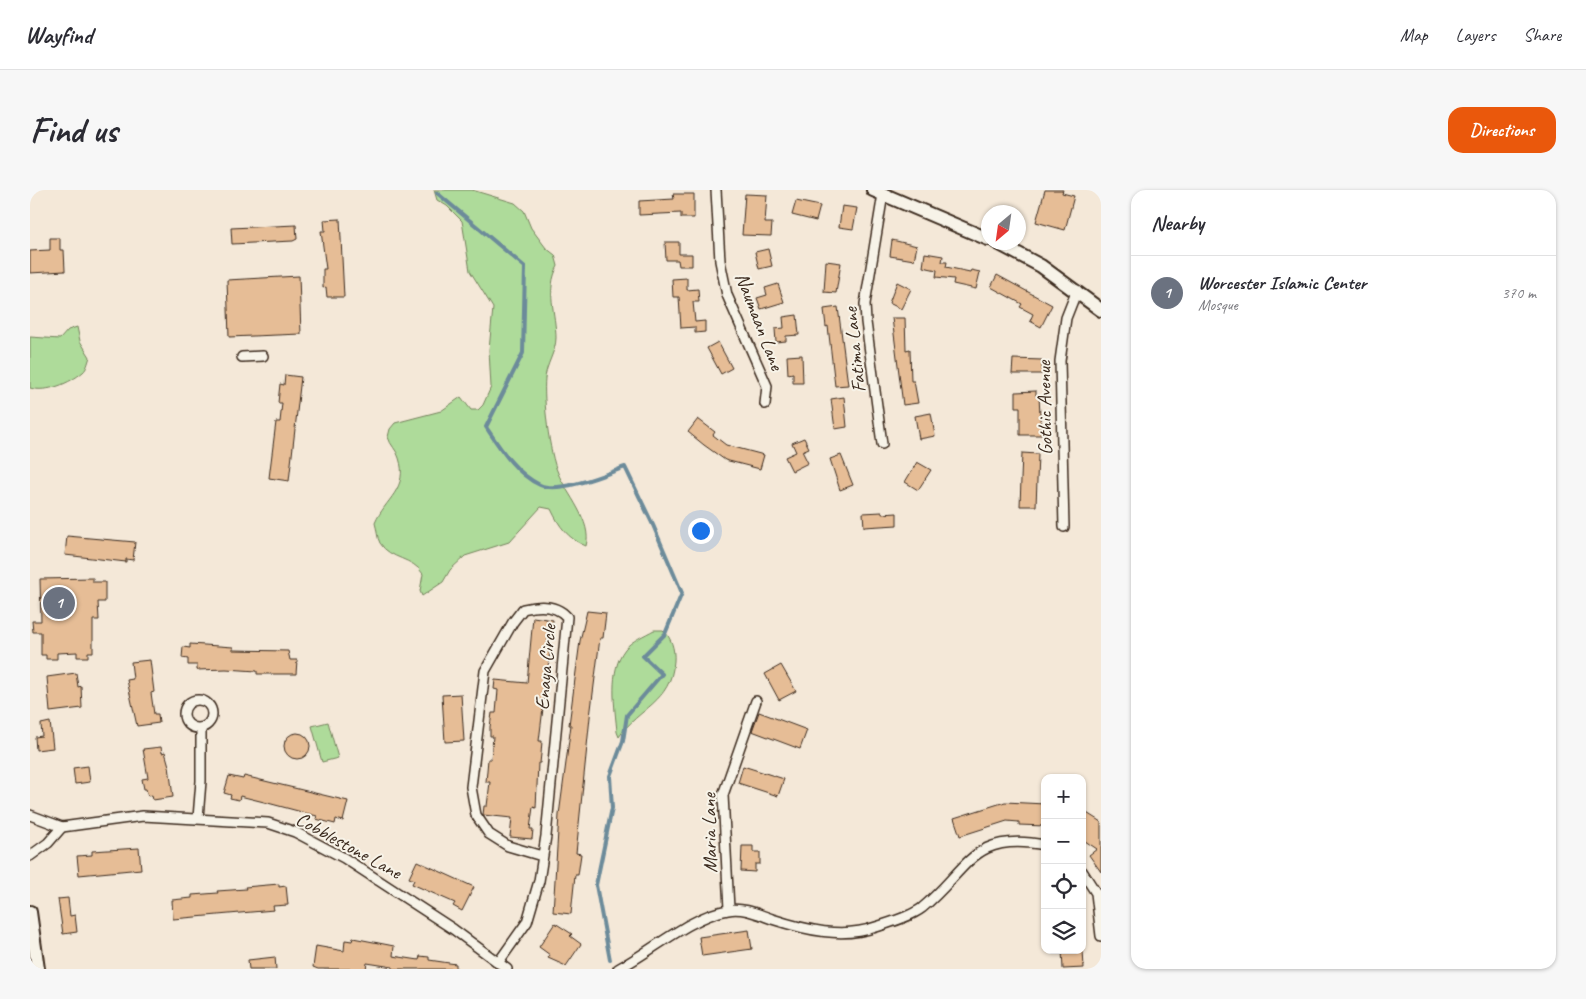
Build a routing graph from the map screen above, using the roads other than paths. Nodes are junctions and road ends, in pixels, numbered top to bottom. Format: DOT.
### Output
graph roads {
  1 [pos="716,190"];
  2 [pos="878,192"];
  3 [pos="981,236"];
  4 [pos="1011,250"];
  5 [pos="1078,290"];
  6 [pos="1101,310"];
  7 [pos="263,356"];
  8 [pos="242,357"];
  9 [pos="765,404"];
  10 [pos="882,444"];
  11 [pos="1064,527"];
  12 [pos="756,701"];
  13 [pos="201,728"];
  14 [pos="30,815"];
  15 [pos="198,818"];
  16 [pos="62,827"];
  17 [pos="1041,844"];
  18 [pos="30,856"];
  19 [pos="542,856"];
  20 [pos="1086,877"];
  21 [pos="729,909"];
  22 [pos="30,912"];
  23 [pos="1101,936"];
  24 [pos="498,963"];
  25 [pos="38,969"];
  26 [pos="507,969"];
  27 [pos="618,969"];
  1 -- 9 [label="street, Naumaan Lane"];
  2 -- 3 [label="street"];
  2 -- 10 [label="street, Fatima Lane"];
  4 -- 5 [label="street"];
  5 -- 6 [label="street"];
  5 -- 11 [label="street, Gothic Avenue"];
  7 -- 8 [label="street"];
  12 -- 21 [label="street, Maria Lane"];
  13 -- 15 [label="street"];
  14 -- 16 [label="street, Cobblestone Lane"];
  15 -- 16 [label="street, Cobblestone Lane"];
  15 -- 24 [label="street, Cobblestone Lane"];
  16 -- 18 [label="street"];
  17 -- 21 [label="street"];
  19 -- 19 [label="street, Enaya Circle"];
  19 -- 24 [label="street, Enaya Circle"];
  20 -- 23 [label="street"];
  21 -- 27 [label="street"];
  22 -- 25 [label="street"];
  24 -- 26 [label="street, Cobblestone Lane"];
}
